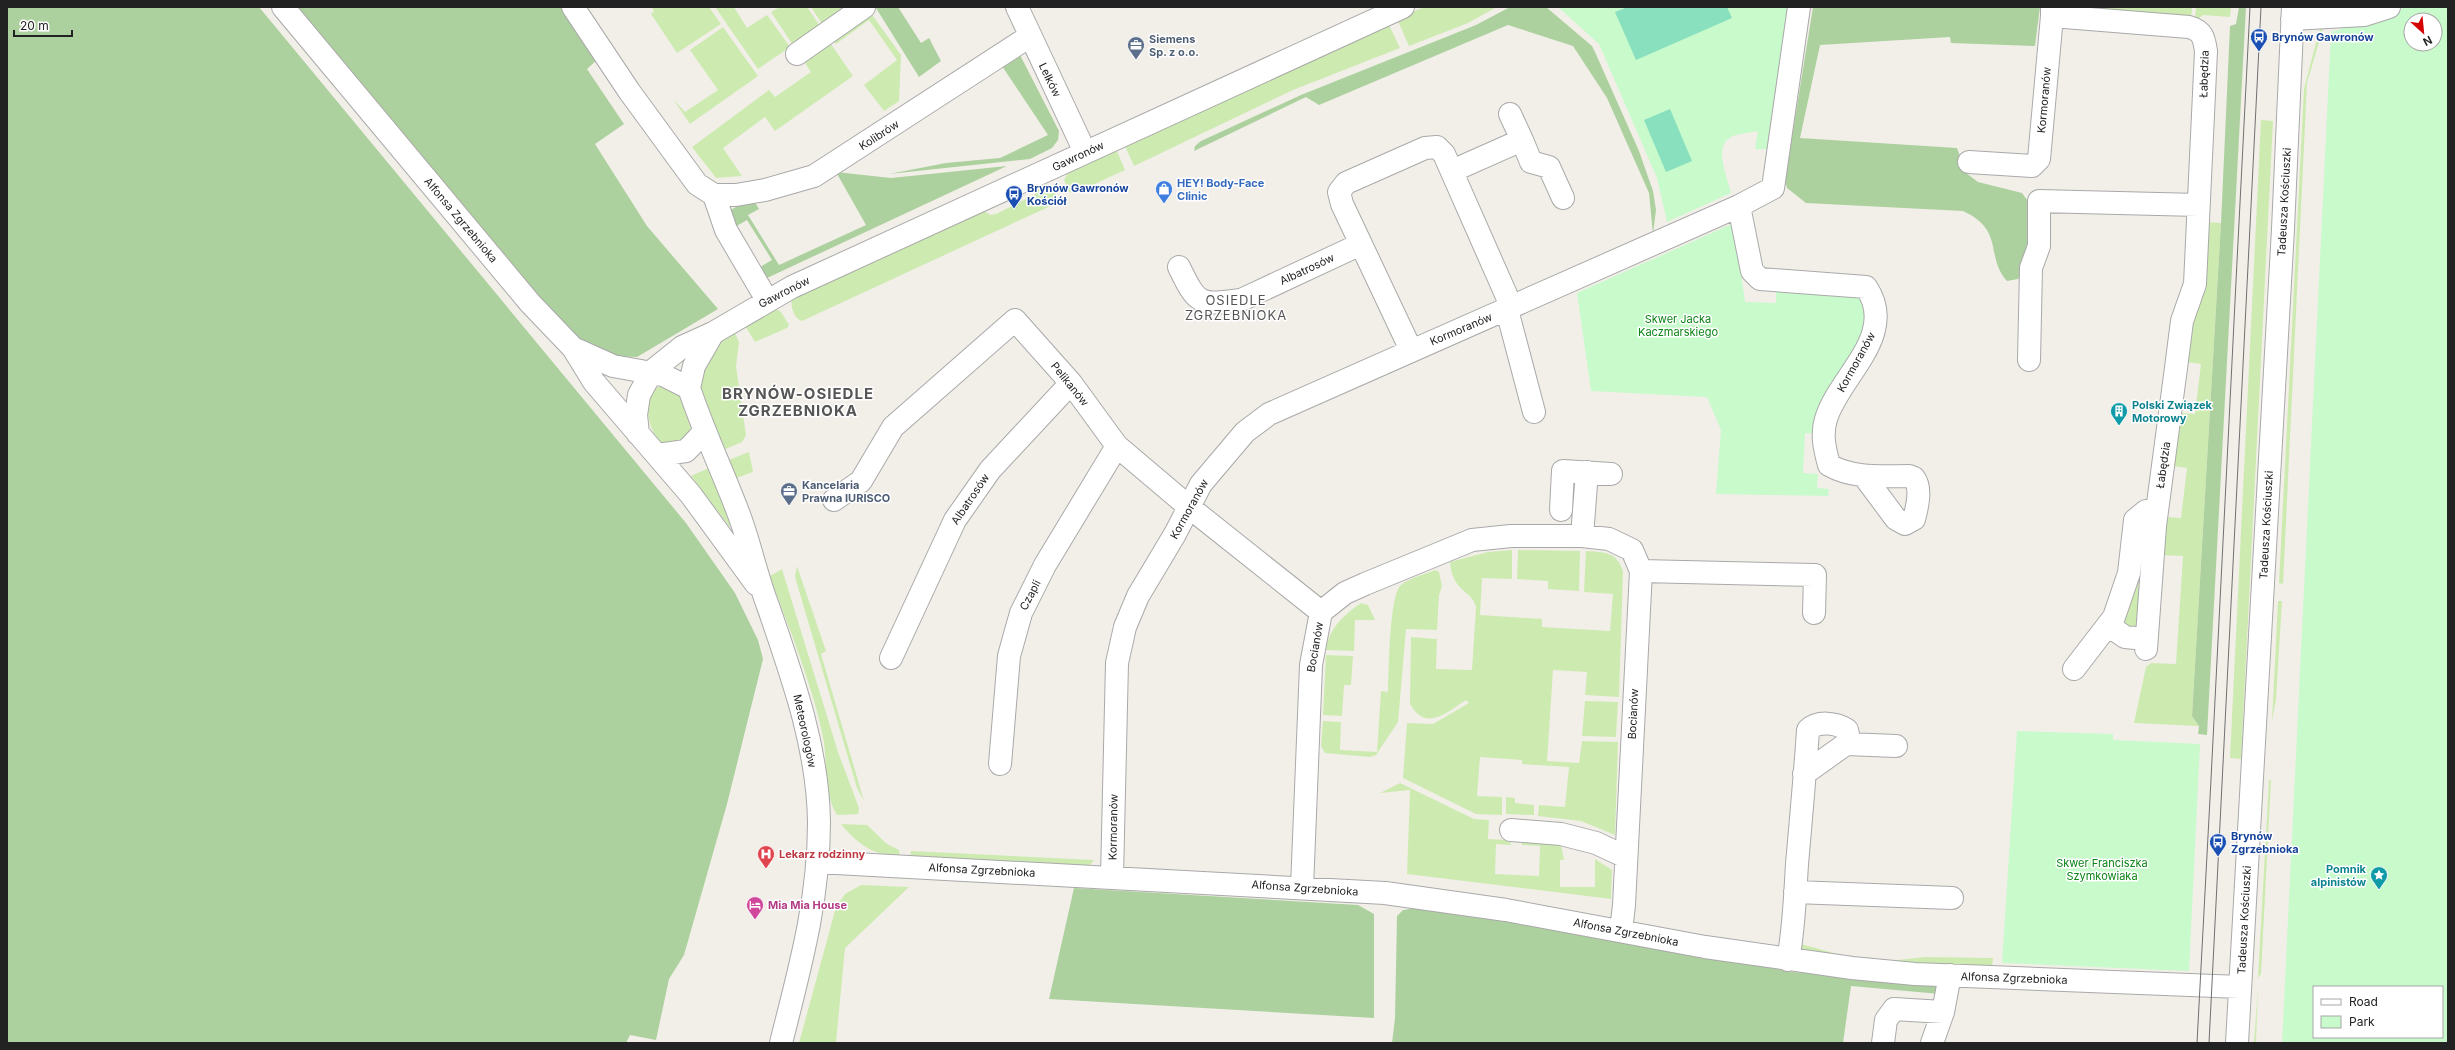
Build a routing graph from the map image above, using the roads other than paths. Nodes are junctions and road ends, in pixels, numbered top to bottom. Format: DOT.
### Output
graph roads {
  1 [pos="283,7"];
  2 [pos="573,7"];
  3 [pos="864,7"];
  4 [pos="1017,7"];
  5 [pos="1403,7"];
  6 [pos="1799,7"];
  7 [pos="2381,8"];
  8 [pos="2052,12"];
  9 [pos="2293,13"];
  10 [pos="1030,36"];
  11 [pos="798,54"];
  12 [pos="1510,114"];
  13 [pos="1522,140"];
  14 [pos="1085,152"];
  15 [pos="1969,162"];
  16 [pos="1452,171"];
  17 [pos="714,195"];
  18 [pos="1563,198"];
  19 [pos="2198,205"];
  20 [pos="1739,206"];
  21 [pos="1361,244"];
  22 [pos="1179,267"];
  23 [pos="767,300"];
  24 [pos="1509,309"];
  25 [pos="714,333"];
  26 [pos="573,348"];
  27 [pos="1411,350"];
  28 [pos="2029,360"];
  29 [pos="652,371"];
  30 [pos="1071,383"];
  31 [pos="689,388"];
  32 [pos="1534,412"];
  33 [pos="705,431"];
  34 [pos="638,434"];
  35 [pos="1117,446"];
  36 [pos="656,455"];
  37 [pos="1587,472"];
  38 [pos="1611,474"];
  39 [pos="1864,476"];
  40 [pos="834,500"];
  41 [pos="1189,507"];
  42 [pos="1561,510"];
  43 [pos="2157,511"];
  44 [pos="1582,536"];
  45 [pos="1641,571"];
  46 [pos="764,597"];
  47 [pos="1322,612"];
  48 [pos="1814,613"];
  49 [pos="2108,625"];
  50 [pos="892,658"];
  51 [pos="2074,668"];
  52 [pos="1846,744"];
  53 [pos="1896,746"];
  54 [pos="1000,764"];
  55 [pos="1804,774"];
  56 [pos="1511,830"];
  57 [pos="1626,857"];
  58 [pos="818,862"];
  59 [pos="1112,877"];
  60 [pos="1302,888"];
  61 [pos="1795,892"];
  62 [pos="1952,898"];
  63 [pos="1620,931"];
  64 [pos="1788,960"];
  65 [pos="1950,975"];
  66 [pos="2240,987"];
  67 [pos="1943,1012"];
  68 [pos="781,1043"];
  69 [pos="1883,1043"];
  70 [pos="1932,1043"];
  71 [pos="2237,1043"];
  1 -- 26 [label="street, Alfonsa Zgrzebnioka"];
  2 -- 17 [label="street"];
  3 -- 11 [label="street"];
  4 -- 10 [label="street, Lelków"];
  5 -- 14 [label="street, Gawronów"];
  6 -- 20 [label="street, Kormoranów"];
  7 -- 9 [label="street"];
  8 -- 15 [label="street, Kormoranów"];
  8 -- 19 [label="street, Łabędzia"];
  9 -- 66 [label="street, Tadeusza Kościuszki"];
  10 -- 14 [label="street, Lelków"];
  10 -- 17 [label="street, Kolibrów"];
  12 -- 13 [label="street"];
  13 -- 16 [label="street"];
  13 -- 18 [label="street"];
  14 -- 23 [label="street, Gawronów"];
  16 -- 21 [label="street, Kormoranów"];
  16 -- 24 [label="street, Kormoranów"];
  17 -- 23 [label="street"];
  19 -- 28 [label="street"];
  19 -- 43 [label="street, Łabędzia"];
  20 -- 24 [label="street, Kormoranów"];
  20 -- 39 [label="street, Kormoranów"];
  21 -- 22 [label="street, Albatrosów"];
  21 -- 27 [label="street"];
  23 -- 25 [label="street, Gawronów"];
  24 -- 27 [label="street, Kormoranów"];
  24 -- 32 [label="street, Kormoranów"];
  25 -- 29 [label="street, Gawronów"];
  25 -- 31 [label="street"];
  26 -- 29 [label="street"];
  26 -- 34 [label="street, Alfonsa Zgrzebnioka"];
  27 -- 41 [label="street, Kormoranów"];
  29 -- 31 [label="street"];
  29 -- 34 [label="street"];
  30 -- 35 [label="street, Pelikanów"];
  30 -- 40 [label="street, Pelikanów"];
  30 -- 50 [label="street, Albatrosów"];
  31 -- 33 [label="street"];
  33 -- 36 [label="street"];
  33 -- 46 [label="street, Meteorologów"];
  34 -- 36 [label="street"];
  35 -- 41 [label="street, Pelikanów"];
  35 -- 54 [label="street, Czapli"];
  36 -- 46 [label="street"];
  37 -- 38 [label="street"];
  37 -- 42 [label="street"];
  37 -- 44 [label="street"];
  41 -- 47 [label="street, Pelikanów"];
  41 -- 59 [label="street, Kormoranów"];
  43 -- 49 [label="street"];
  43 -- 49 [label="street, Łabędzia"];
  44 -- 45 [label="street, Bocianów"];
  44 -- 47 [label="street, Bocianów"];
  45 -- 48 [label="street"];
  45 -- 57 [label="street, Bocianów"];
  46 -- 58 [label="street, Meteorologów"];
  47 -- 60 [label="street, Bocianów"];
  49 -- 51 [label="street"];
  52 -- 53 [label="street"];
  52 -- 55 [label="street"];
  52 -- 55 [label="street"];
  55 -- 61 [label="street"];
  56 -- 57 [label="street"];
  57 -- 63 [label="street, Bocianów"];
  58 -- 59 [label="street, Alfonsa Zgrzebnioka"];
  58 -- 68 [label="street, Meteorologów"];
  59 -- 60 [label="street, Alfonsa Zgrzebnioka"];
  60 -- 63 [label="street, Alfonsa Zgrzebnioka"];
  61 -- 62 [label="street"];
  61 -- 64 [label="street"];
  63 -- 64 [label="street, Alfonsa Zgrzebnioka"];
  64 -- 65 [label="street, Alfonsa Zgrzebnioka"];
  65 -- 66 [label="street, Alfonsa Zgrzebnioka"];
  65 -- 67 [label="street"];
  66 -- 71 [label="street, Tadeusza Kościuszki"];
  67 -- 69 [label="street"];
  67 -- 70 [label="street"];
}
